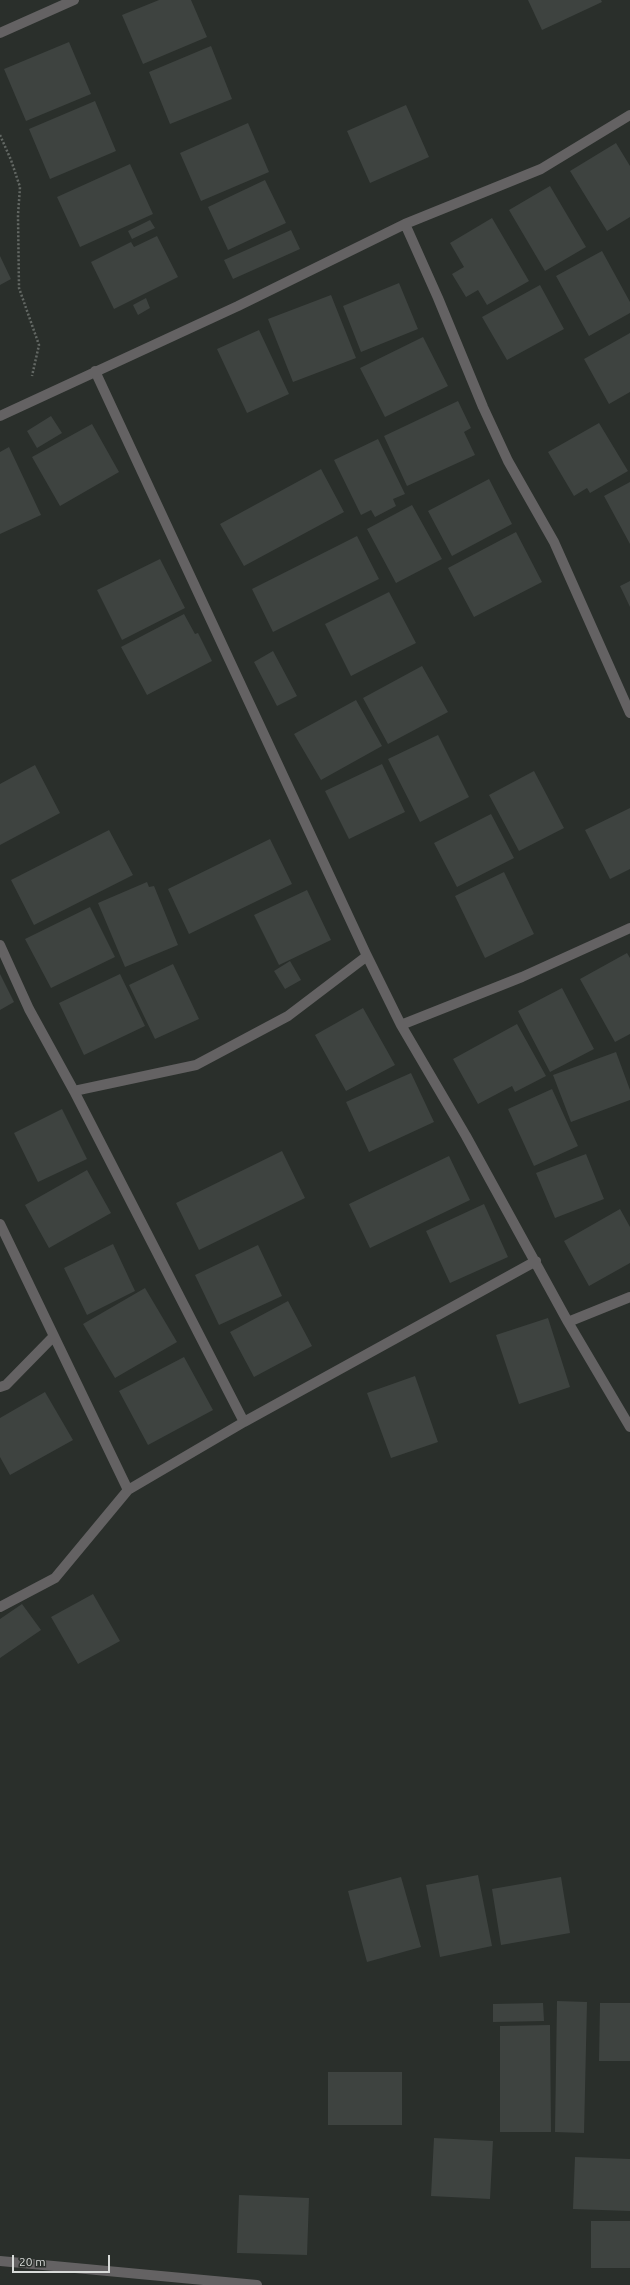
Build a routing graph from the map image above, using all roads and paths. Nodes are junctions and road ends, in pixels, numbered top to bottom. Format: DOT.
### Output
graph roads {
  1 [pos="74,0"];
  2 [pos="0,33"];
  3 [pos="630,115"];
  4 [pos="0,135"];
  5 [pos="405,224"];
  6 [pos="96,371"];
  7 [pos="27,402"];
  8 [pos="0,416"];
  9 [pos="630,713"];
  10 [pos="630,928"];
  11 [pos="0,945"];
  12 [pos="367,956"];
  13 [pos="401,1025"];
  14 [pos="74,1091"];
  15 [pos="0,1224"];
  16 [pos="536,1261"];
  17 [pos="630,1297"];
  18 [pos="568,1322"];
  19 [pos="54,1337"];
  20 [pos="0,1388"];
  21 [pos="244,1422"];
  22 [pos="630,1427"];
  23 [pos="128,1490"];
  24 [pos="0,1608"];
  25 [pos="0,2261"];
  26 [pos="256,2285"];
  1 -- 2 [label="street"];
  3 -- 5 [label="street"];
  4 -- 7 [label="path"];
  5 -- 6 [label="street"];
  5 -- 9 [label="street"];
  6 -- 7 [label="street"];
  6 -- 12 [label="street"];
  7 -- 8 [label="street"];
  10 -- 13 [label="street"];
  11 -- 14 [label="street"];
  12 -- 13 [label="street"];
  12 -- 14 [label="street"];
  13 -- 16 [label="street"];
  14 -- 21 [label="street"];
  15 -- 19 [label="street"];
  16 -- 18 [label="street"];
  16 -- 21 [label="street"];
  17 -- 18 [label="street"];
  18 -- 22 [label="street"];
  19 -- 20 [label="street"];
  19 -- 23 [label="street"];
  21 -- 23 [label="street"];
  23 -- 24 [label="street"];
  25 -- 26 [label="street"];
}
